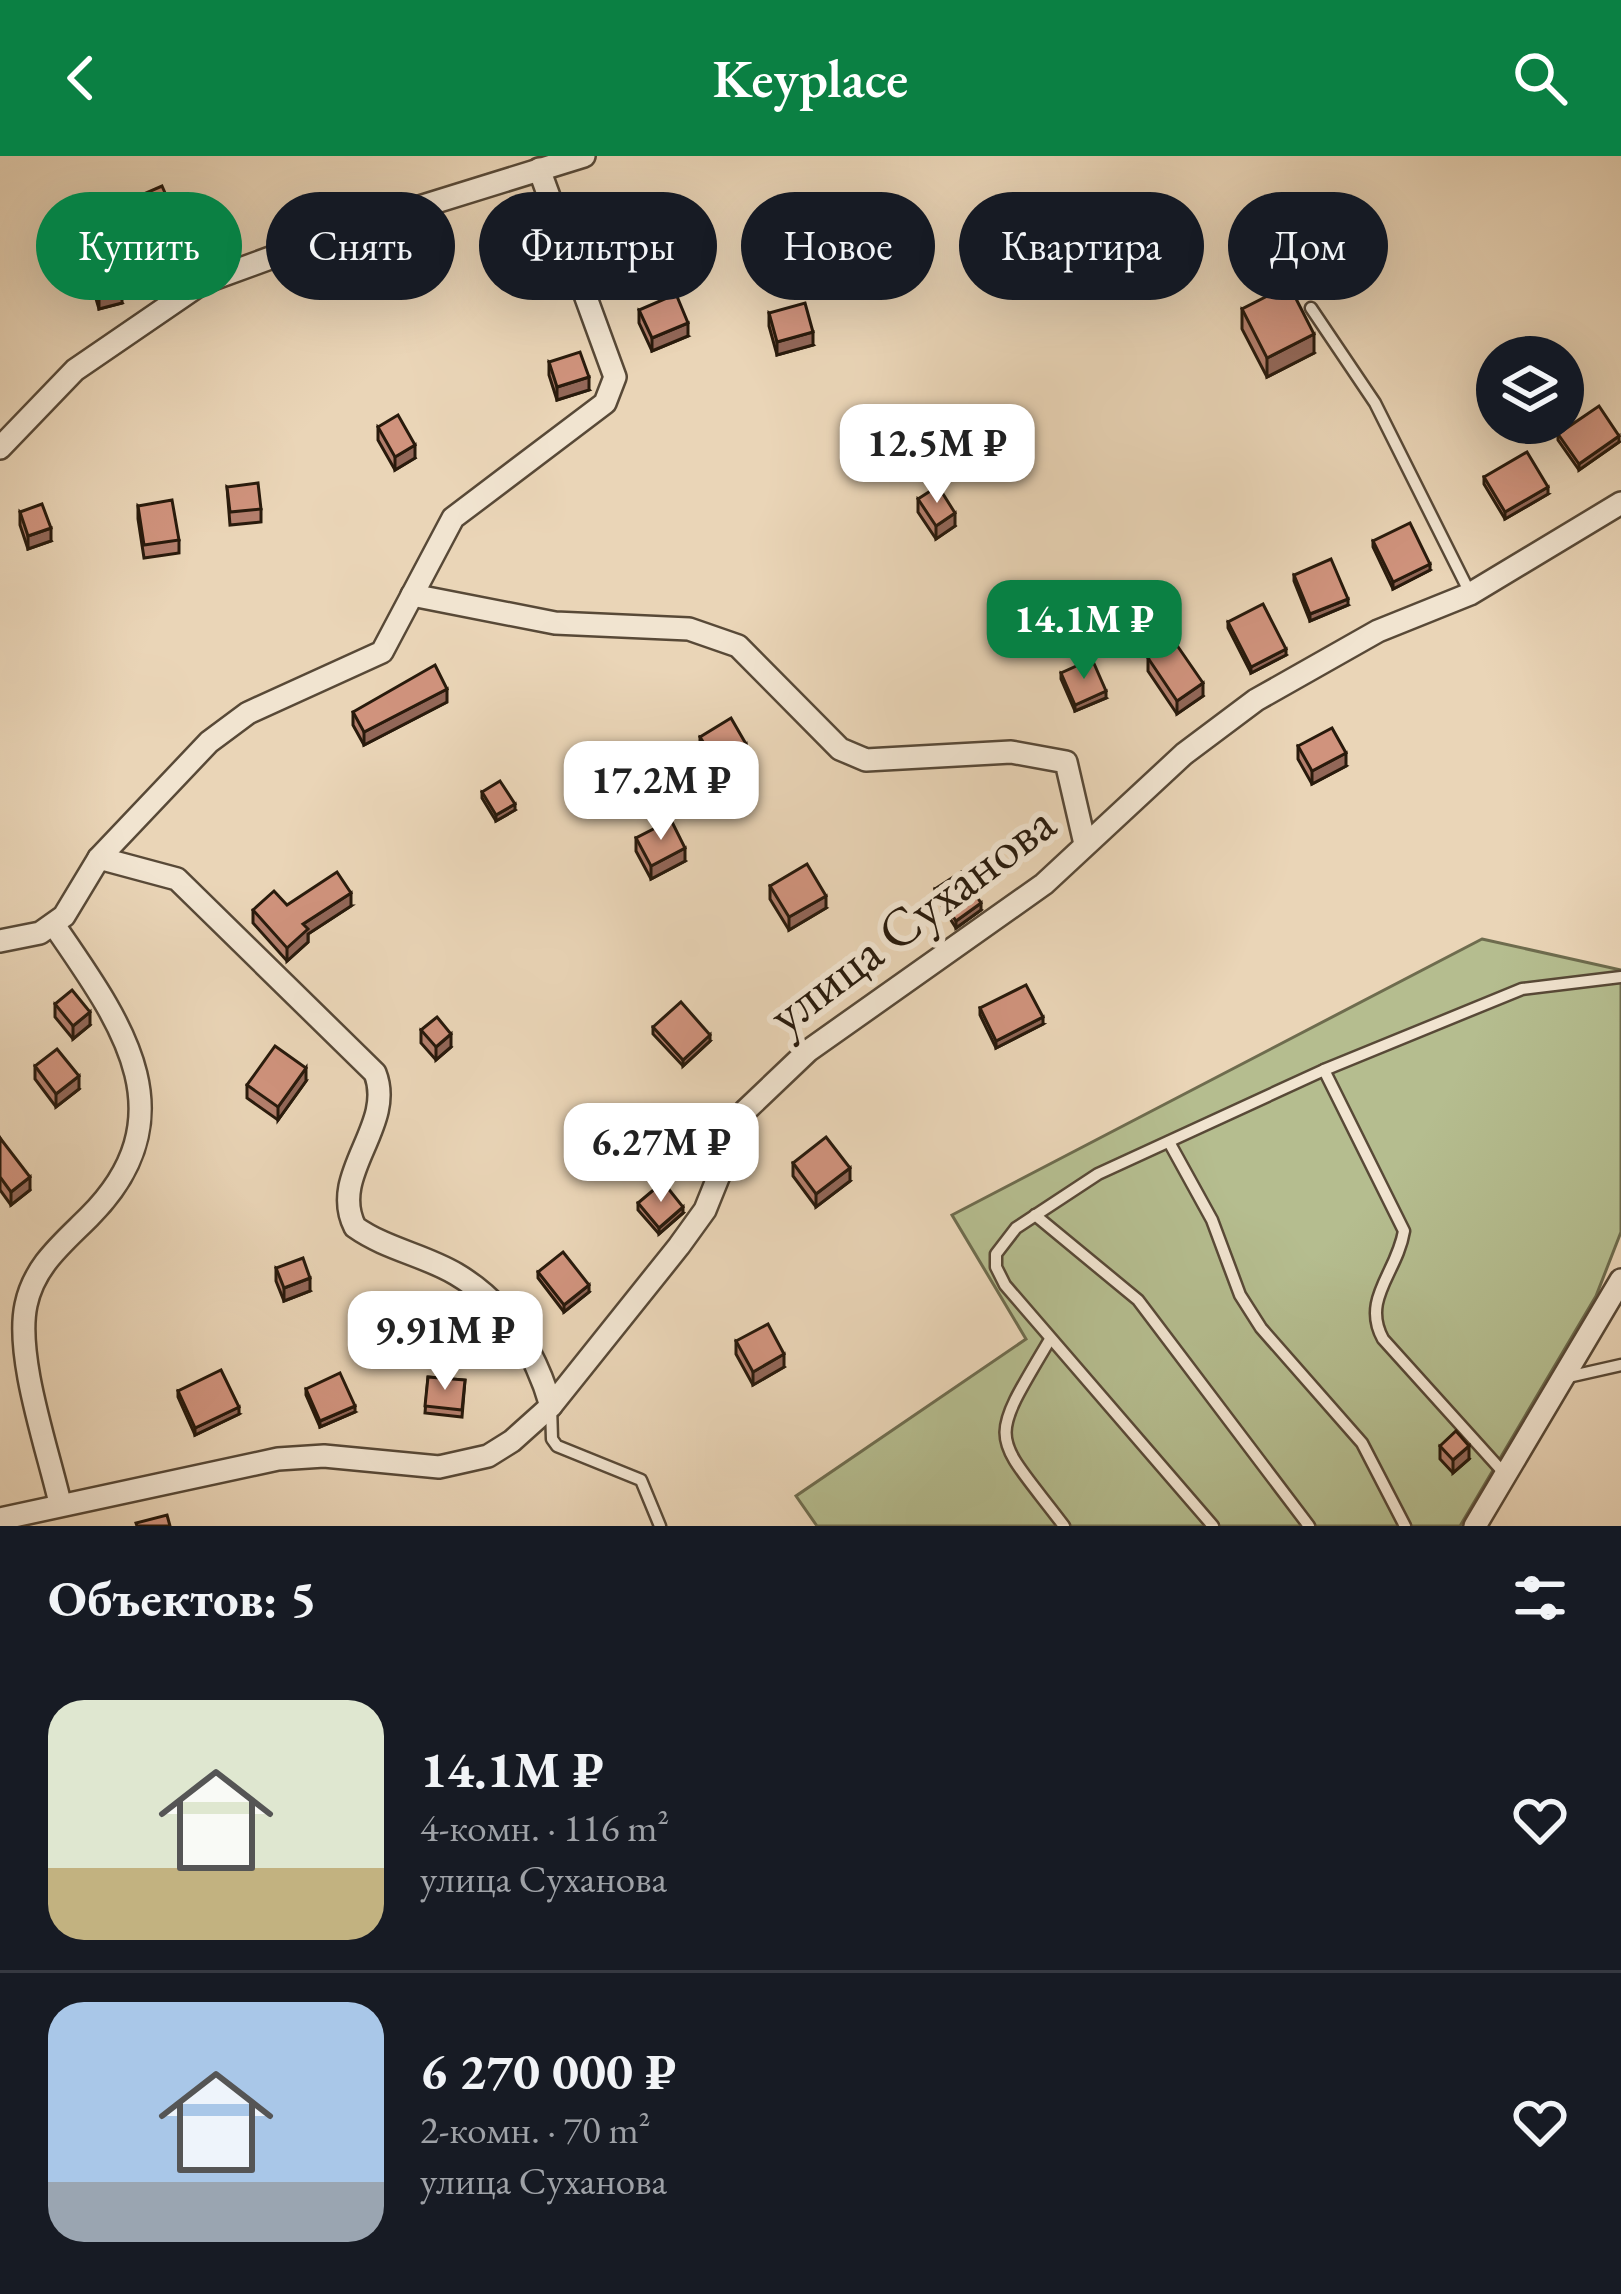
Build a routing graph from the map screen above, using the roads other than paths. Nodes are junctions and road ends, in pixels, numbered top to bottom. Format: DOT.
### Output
graph roads {
  1 [pos="584,156"];
  2 [pos="539,169"];
  3 [pos="1312,308"];
  4 [pos="0,448"];
  5 [pos="1621,503"];
  6 [pos="1470,594"];
  7 [pos="412,596"];
  8 [pos="1085,844"];
  9 [pos="99,858"];
  10 [pos="54,925"];
  11 [pos="0,941"];
  12 [pos="1621,977"];
  13 [pos="1324,1070"];
  14 [pos="1169,1142"];
  15 [pos="1035,1215"];
  16 [pos="1621,1280"];
  17 [pos="1049,1341"];
  18 [pos="1621,1365"];
  19 [pos="1559,1379"];
  20 [pos="551,1406"];
  21 [pos="1503,1472"];
  22 [pos="60,1503"];
  23 [pos="0,1519"];
  24 [pos="660,1526"];
  25 [pos="1064,1526"];
  26 [pos="1213,1526"];
  27 [pos="1309,1526"];
  28 [pos="1405,1526"];
  29 [pos="1475,1526"];
  1 -- 2 [label="street"];
  2 -- 4 [label="street"];
  2 -- 7 [label="street"];
  3 -- 6 [label="lane"];
  5 -- 6 [label="street, улица Суханова"];
  6 -- 8 [label="street, улица Суханова"];
  7 -- 8 [label="street"];
  7 -- 9 [label="street"];
  8 -- 20 [label="street, улица Суханова"];
  9 -- 10 [label="street"];
  9 -- 20 [label="street"];
  10 -- 11 [label="street"];
  10 -- 22 [label="street"];
  12 -- 13 [label="lane"];
  13 -- 14 [label="lane"];
  13 -- 21 [label="lane"];
  14 -- 15 [label="lane"];
  14 -- 28 [label="lane"];
  15 -- 17 [label="lane"];
  15 -- 27 [label="lane"];
  16 -- 19 [label="street"];
  17 -- 25 [label="lane"];
  17 -- 26 [label="lane"];
  18 -- 19 [label="lane"];
  19 -- 21 [label="street"];
  20 -- 22 [label="street, улица Суханова"];
  20 -- 24 [label="lane"];
  21 -- 29 [label="street"];
  22 -- 23 [label="street, улица Суханова"];
}
